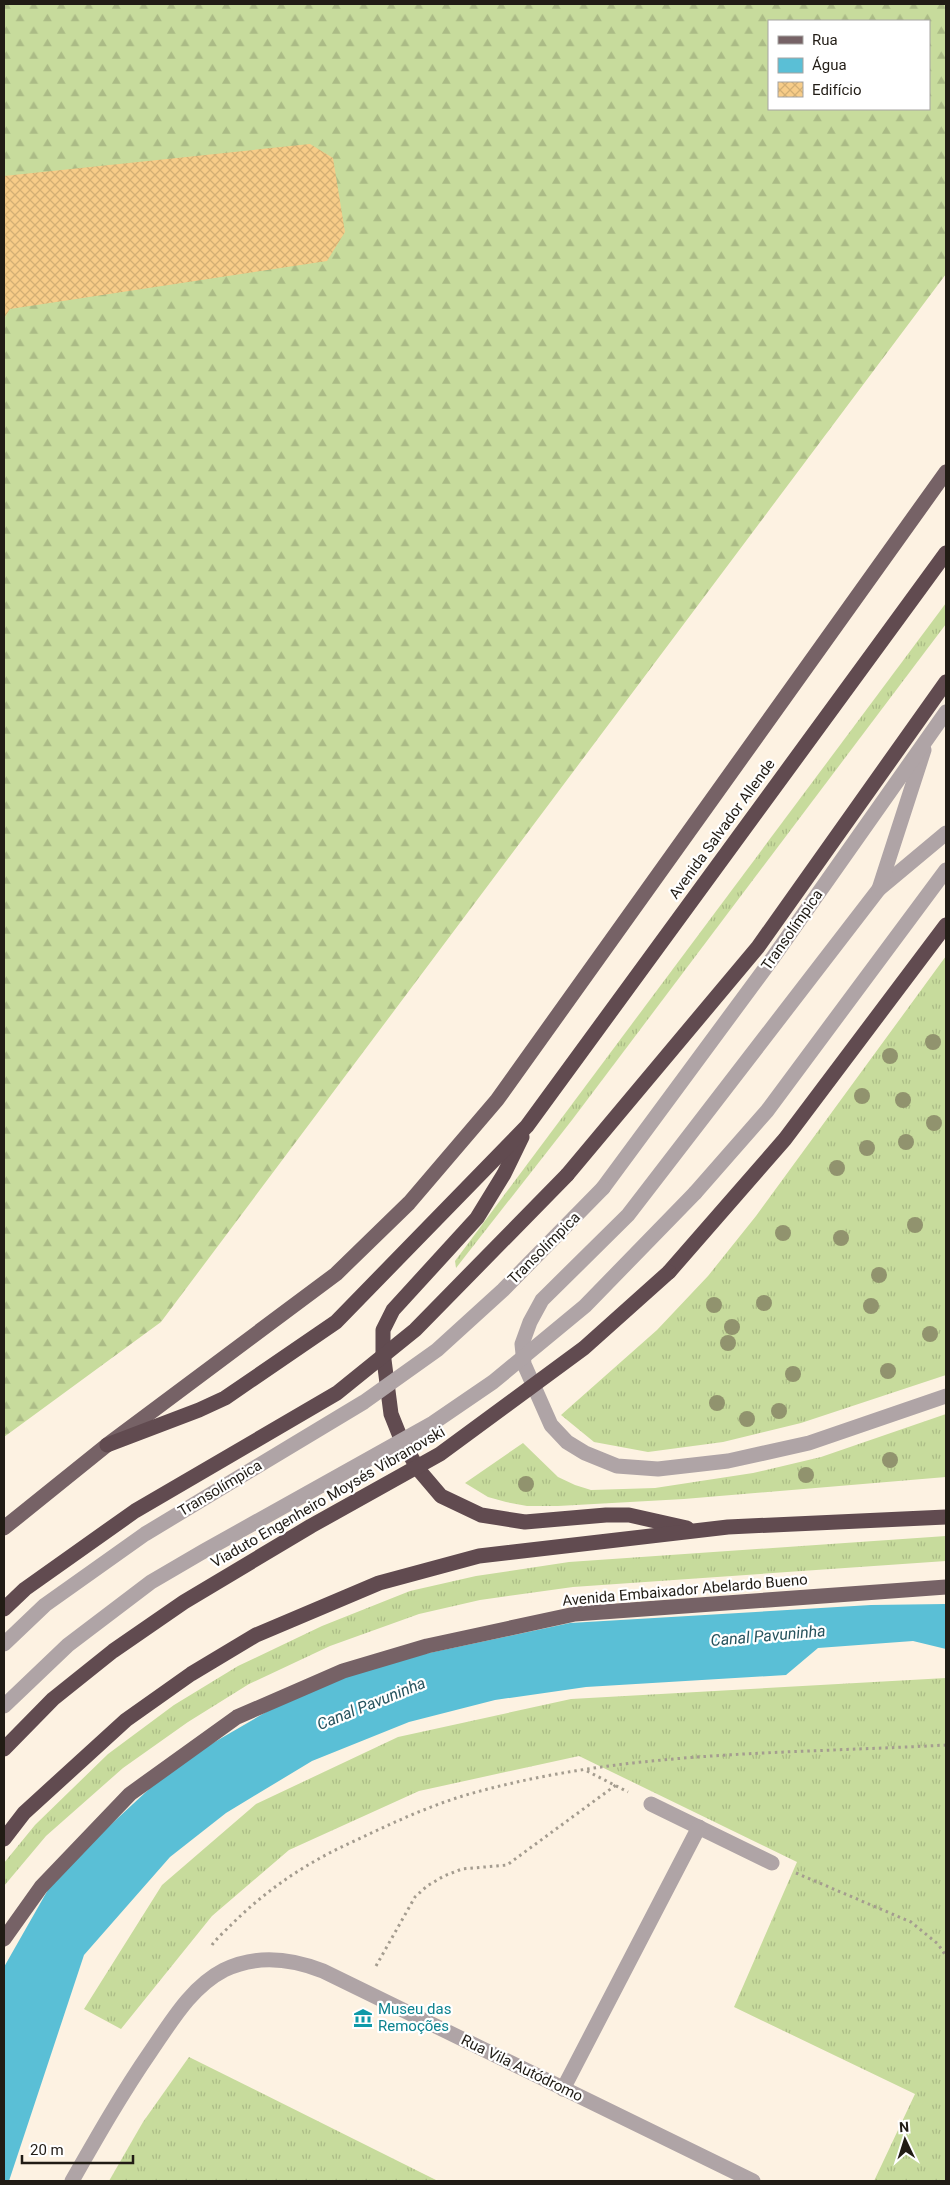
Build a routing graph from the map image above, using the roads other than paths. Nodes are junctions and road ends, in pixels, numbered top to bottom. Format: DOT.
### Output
graph roads {
  1 [pos="946,472"];
  2 [pos="946,553"];
  3 [pos="946,682"];
  4 [pos="946,712"];
  5 [pos="929,735"];
  6 [pos="946,833"];
  7 [pos="946,870"];
  8 [pos="879,889"];
  9 [pos="946,925"];
  10 [pos="527,1126"];
  11 [pos="946,1396"];
  12 [pos="107,1445"];
  13 [pos="946,1518"];
  14 [pos="4,1528"];
  15 [pos="699,1531"];
  16 [pos="946,1587"];
  17 [pos="4,1609"];
  18 [pos="4,1644"];
  19 [pos="4,1706"];
  20 [pos="4,1749"];
  21 [pos="650,1804"];
  22 [pos="699,1827"];
  23 [pos="4,1838"];
  24 [pos="772,1863"];
  25 [pos="4,1939"];
  26 [pos="563,2088"];
  27 [pos="72,2181"];
  28 [pos="753,2181"];
  1 -- 12 [label="main road"];
  2 -- 10 [label="highway, Avenida Salvador Allende"];
  3 -- 17 [label="highway, bridge"];
  4 -- 5 [label="street, Transolímpica"];
  5 -- 8 [label="street"];
  5 -- 18 [label="street, Transolímpica, bridge"];
  6 -- 8 [label="street"];
  7 -- 19 [label="street, bridge"];
  8 -- 11 [label="street"];
  9 -- 20 [label="highway, Viaduto Engenheiro Moysés Vibranovski, bridge"];
  10 -- 12 [label="highway"];
  10 -- 15 [label="highway"];
  12 -- 14 [label="main road"];
  13 -- 15 [label="highway"];
  15 -- 23 [label="highway"];
  16 -- 25 [label="main road, Avenida Embaixador Abelardo Bueno"];
  21 -- 22 [label="street"];
  22 -- 24 [label="street"];
  22 -- 26 [label="street"];
  26 -- 27 [label="street, Rua Vila Autódromo"];
  26 -- 28 [label="street, Rua Vila Autódromo"];
}
